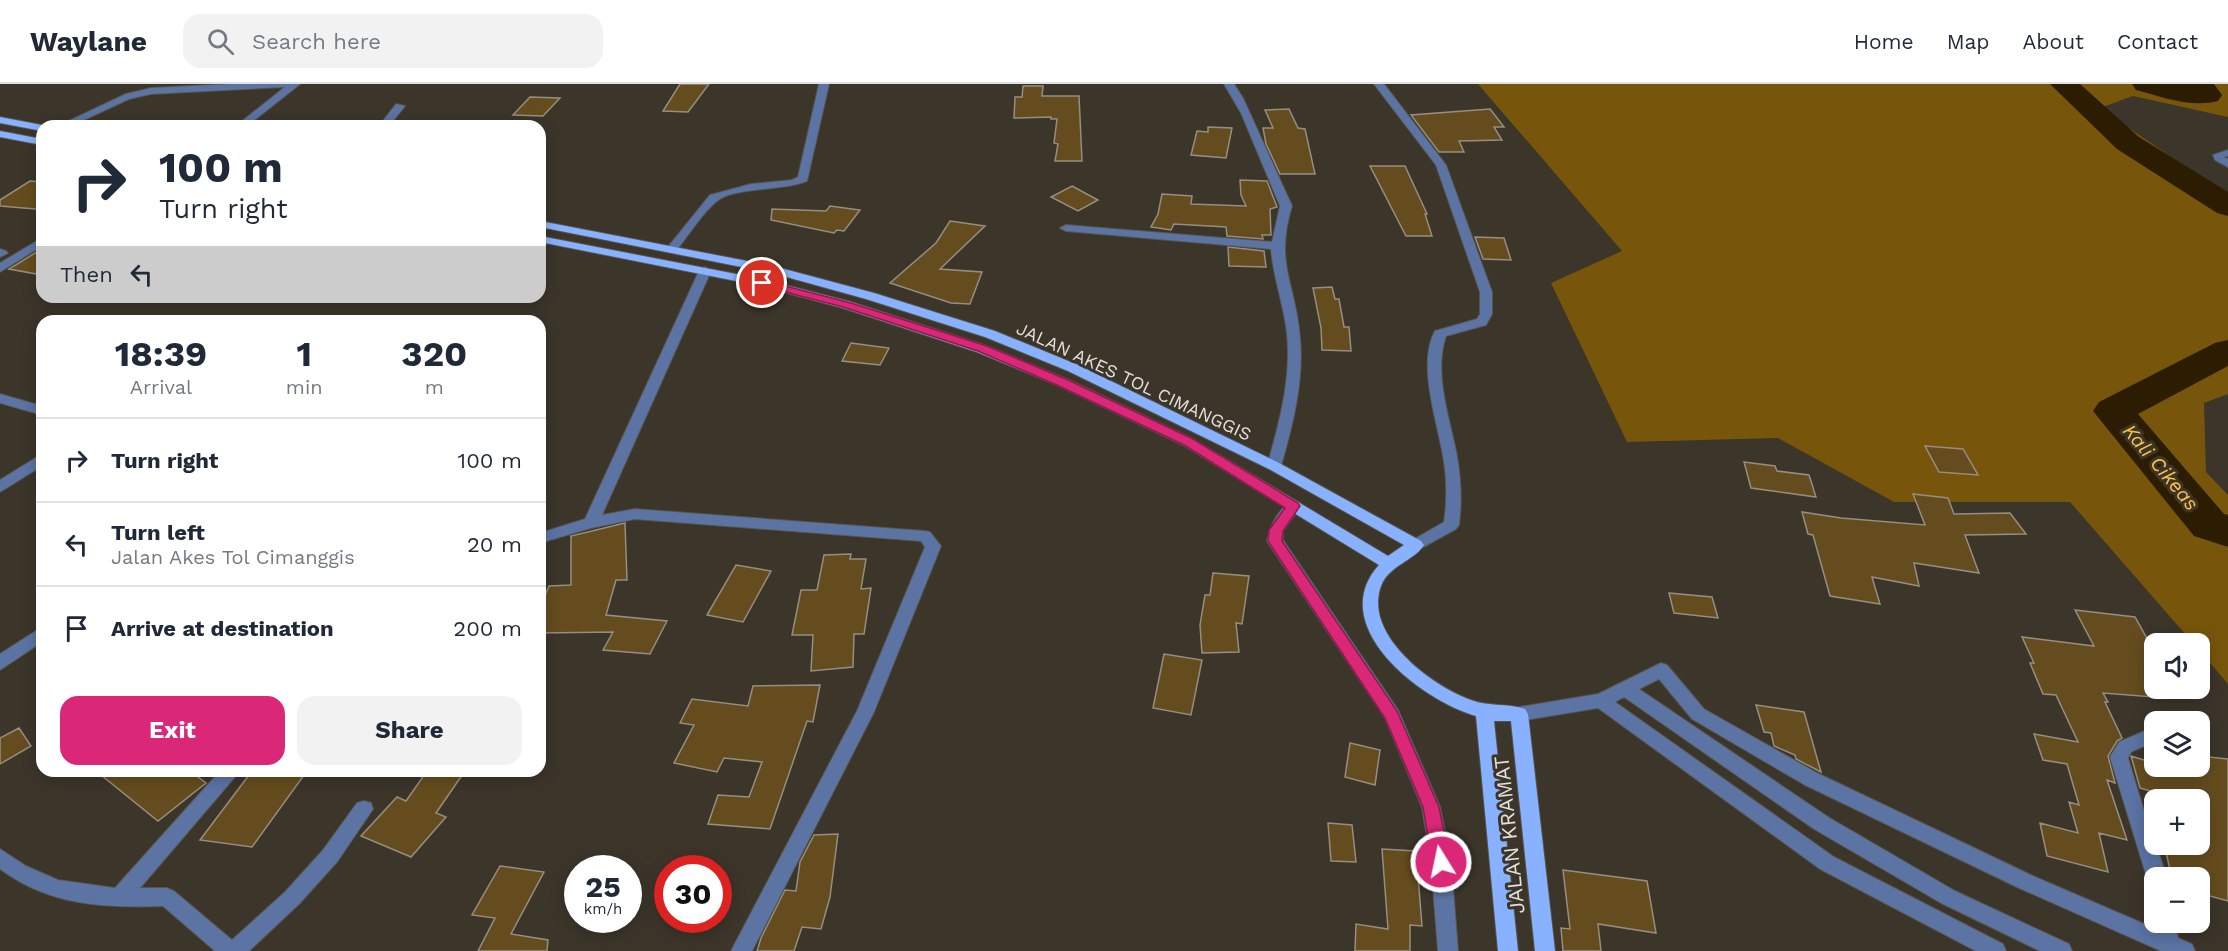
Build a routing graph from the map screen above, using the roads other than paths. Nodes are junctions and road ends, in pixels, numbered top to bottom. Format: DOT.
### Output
graph roads {
  1 [pos="140,84"];
  2 [pos="290,84"];
  3 [pos="295,84"];
  4 [pos="824,84"];
  5 [pos="1229,84"];
  6 [pos="1379,84"];
  7 [pos="116,102"];
  8 [pos="400,106"];
  9 [pos="0,120"];
  10 [pos="76,120"];
  11 [pos="249,120"];
  12 [pos="389,120"];
  13 [pos="36,127"];
  14 [pos="0,134"];
  15 [pos="36,141"];
  16 [pos="2228,153"];
  17 [pos="2228,164"];
  18 [pos="546,225"];
  19 [pos="1066,228"];
  20 [pos="546,240"];
  21 [pos="36,245"];
  22 [pos="1278,246"];
  23 [pos="672,249"];
  24 [pos="0,268"];
  25 [pos="773,270"];
  26 [pos="705,271"];
  27 [pos="762,283"];
  28 [pos="0,398"];
  29 [pos="36,409"];
  30 [pos="36,463"];
  31 [pos="1274,466"];
  32 [pos="0,487"];
  33 [pos="1294,506"];
  34 [pos="591,523"];
  35 [pos="546,536"];
  36 [pos="1416,545"];
  37 [pos="1389,564"];
  38 [pos="36,637"];
  39 [pos="0,663"];
  40 [pos="1625,689"];
  41 [pos="1601,701"];
  42 [pos="1484,712"];
  43 [pos="1519,714"];
  44 [pos="2144,738"];
  45 [pos="226,777"];
  46 [pos="364,809"];
  47 [pos="0,858"];
  48 [pos="2154,867"];
  49 [pos="118,899"];
  50 [pos="2170,933"];
  51 [pos="2177,948"];
  52 [pos="232,951"];
  53 [pos="741,951"];
  54 [pos="1448,951"];
  55 [pos="1508,951"];
  56 [pos="1545,951"];
  57 [pos="1996,951"];
  58 [pos="2062,951"];
  1 -- 7 [label="street"];
  2 -- 7 [label="street"];
  3 -- 11 [label="street"];
  4 -- 23 [label="street"];
  5 -- 22 [label="street"];
  6 -- 36 [label="street"];
  7 -- 10 [label="street"];
  8 -- 12 [label="street"];
  9 -- 13 [label="main road"];
  14 -- 15 [label="main road"];
  16 -- 17 [label="street"];
  18 -- 23 [label="main road, JALAN AKES TOL CIMANGGIS"];
  19 -- 22 [label="street"];
  20 -- 26 [label="main road, JALAN AKES TOL CIMANGGIS"];
  21 -- 24 [label="street"];
  22 -- 31 [label="street"];
  23 -- 25 [label="main road, JALAN AKES TOL CIMANGGIS"];
  25 -- 27 [label="main road"];
  25 -- 31 [label="main road, JALAN AKES TOL CIMANGGIS"];
  26 -- 27 [label="main road, JALAN AKES TOL CIMANGGIS"];
  26 -- 34 [label="street"];
  27 -- 33 [label="main road, JALAN AKES TOL CIMANGGIS"];
  28 -- 29 [label="street"];
  30 -- 32 [label="street"];
  31 -- 36 [label="main road, JALAN AKES TOL CIMANGGIS"];
  33 -- 37 [label="main road, JALAN AKES TOL CIMANGGIS"];
  33 -- 54 [label="street"];
  34 -- 35 [label="street"];
  34 -- 53 [label="street"];
  36 -- 37 [label="main road"];
  37 -- 42 [label="main road"];
  38 -- 39 [label="street"];
  40 -- 41 [label="street"];
  40 -- 51 [label="street"];
  40 -- 58 [label="street"];
  41 -- 43 [label="street"];
  41 -- 57 [label="street"];
  42 -- 43 [label="main road"];
  42 -- 55 [label="main road, JALAN KRAMAT"];
  43 -- 56 [label="main road, JALAN KRAMAT"];
  44 -- 48 [label="street"];
  45 -- 49 [label="street"];
  46 -- 52 [label="street"];
  47 -- 49 [label="street"];
  49 -- 52 [label="street"];
  50 -- 51 [label="street"];
}
